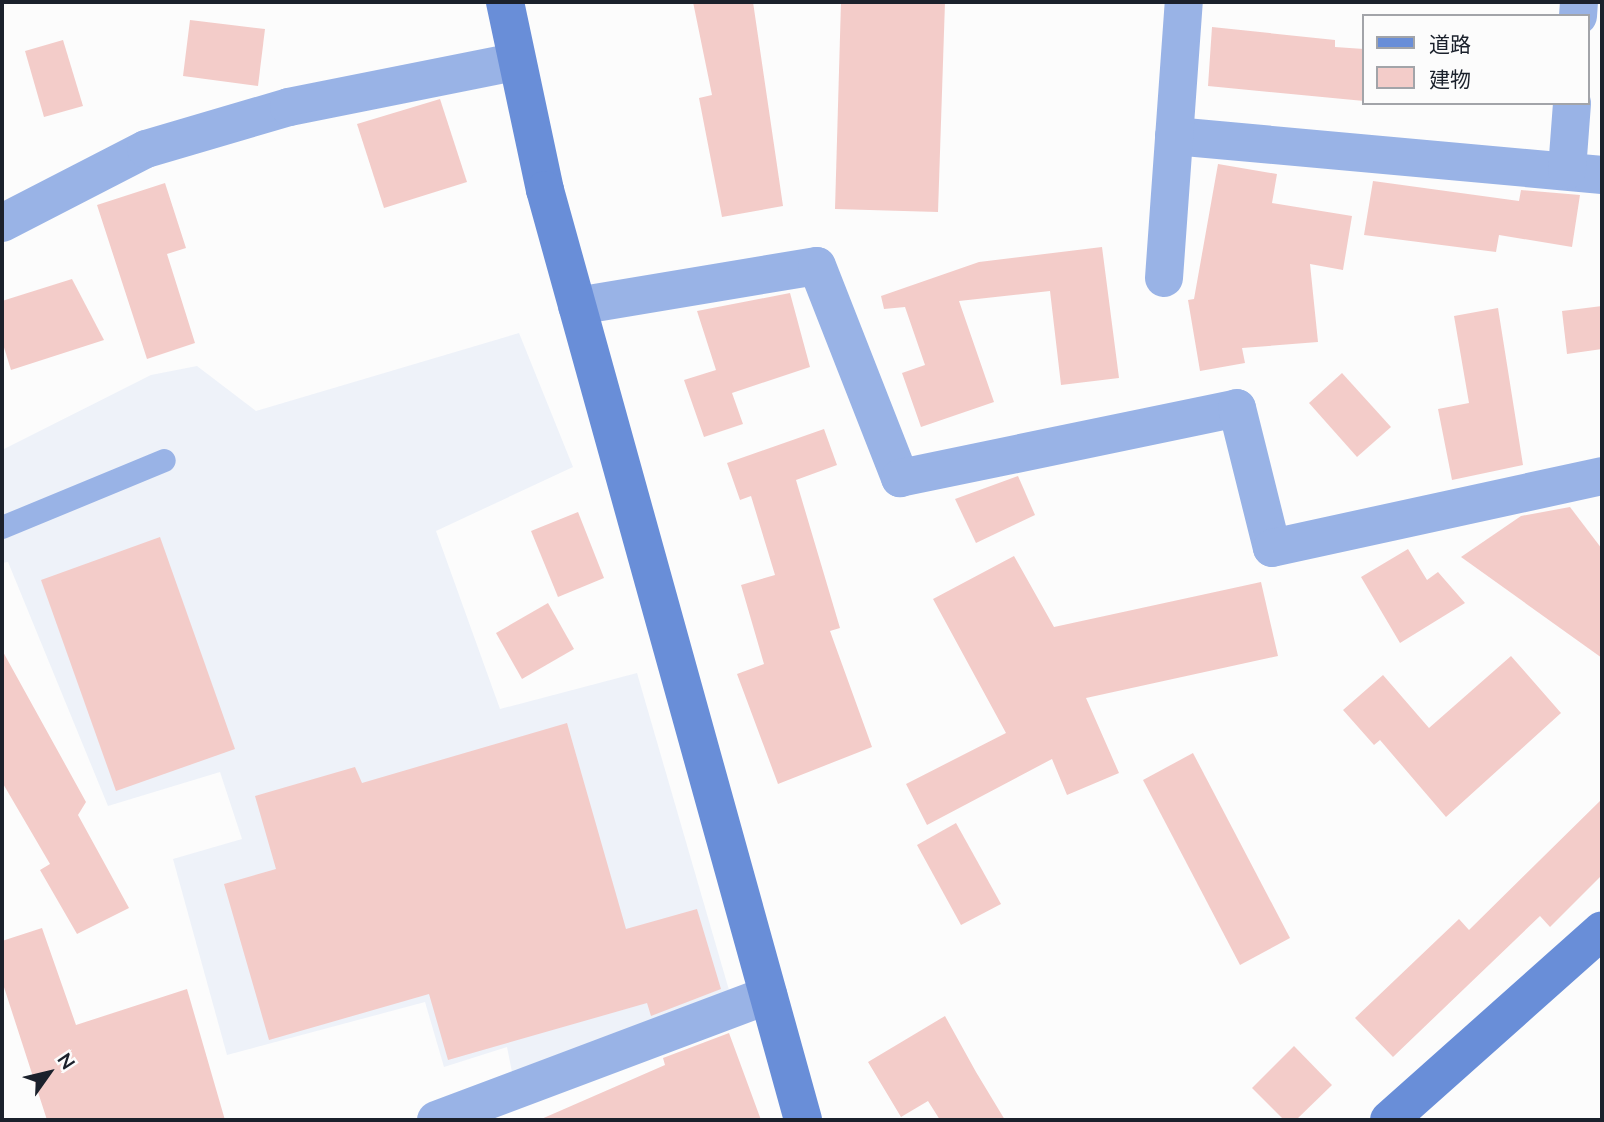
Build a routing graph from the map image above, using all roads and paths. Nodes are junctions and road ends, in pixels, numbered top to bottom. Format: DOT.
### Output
graph roads {
  1 [pos="505,2"];
  2 [pos="1184,2"];
  3 [pos="515,62"];
  4 [pos="1572,105"];
  5 [pos="1174,136"];
  6 [pos="1585,172"];
  7 [pos="2,223"];
  8 [pos="1164,278"];
  9 [pos="577,306"];
  10 [pos="164,460"];
  11 [pos="1602,476"];
  12 [pos="2,527"];
  13 [pos="1602,930"];
  14 [pos="768,995"];
  15 [pos="436,1120"];
  16 [pos="803,1120"];
  17 [pos="1389,1120"];
  1 -- 3 [label="street"];
  2 -- 5 [label="street"];
  3 -- 7 [label="street"];
  3 -- 9 [label="street"];
  4 -- 6 [label="street"];
  5 -- 6 [label="street"];
  5 -- 8 [label="street"];
  9 -- 11 [label="street"];
  9 -- 14 [label="street"];
  10 -- 12 [label="lane"];
  13 -- 17 [label="street"];
  14 -- 15 [label="street"];
  14 -- 16 [label="street"];
}
